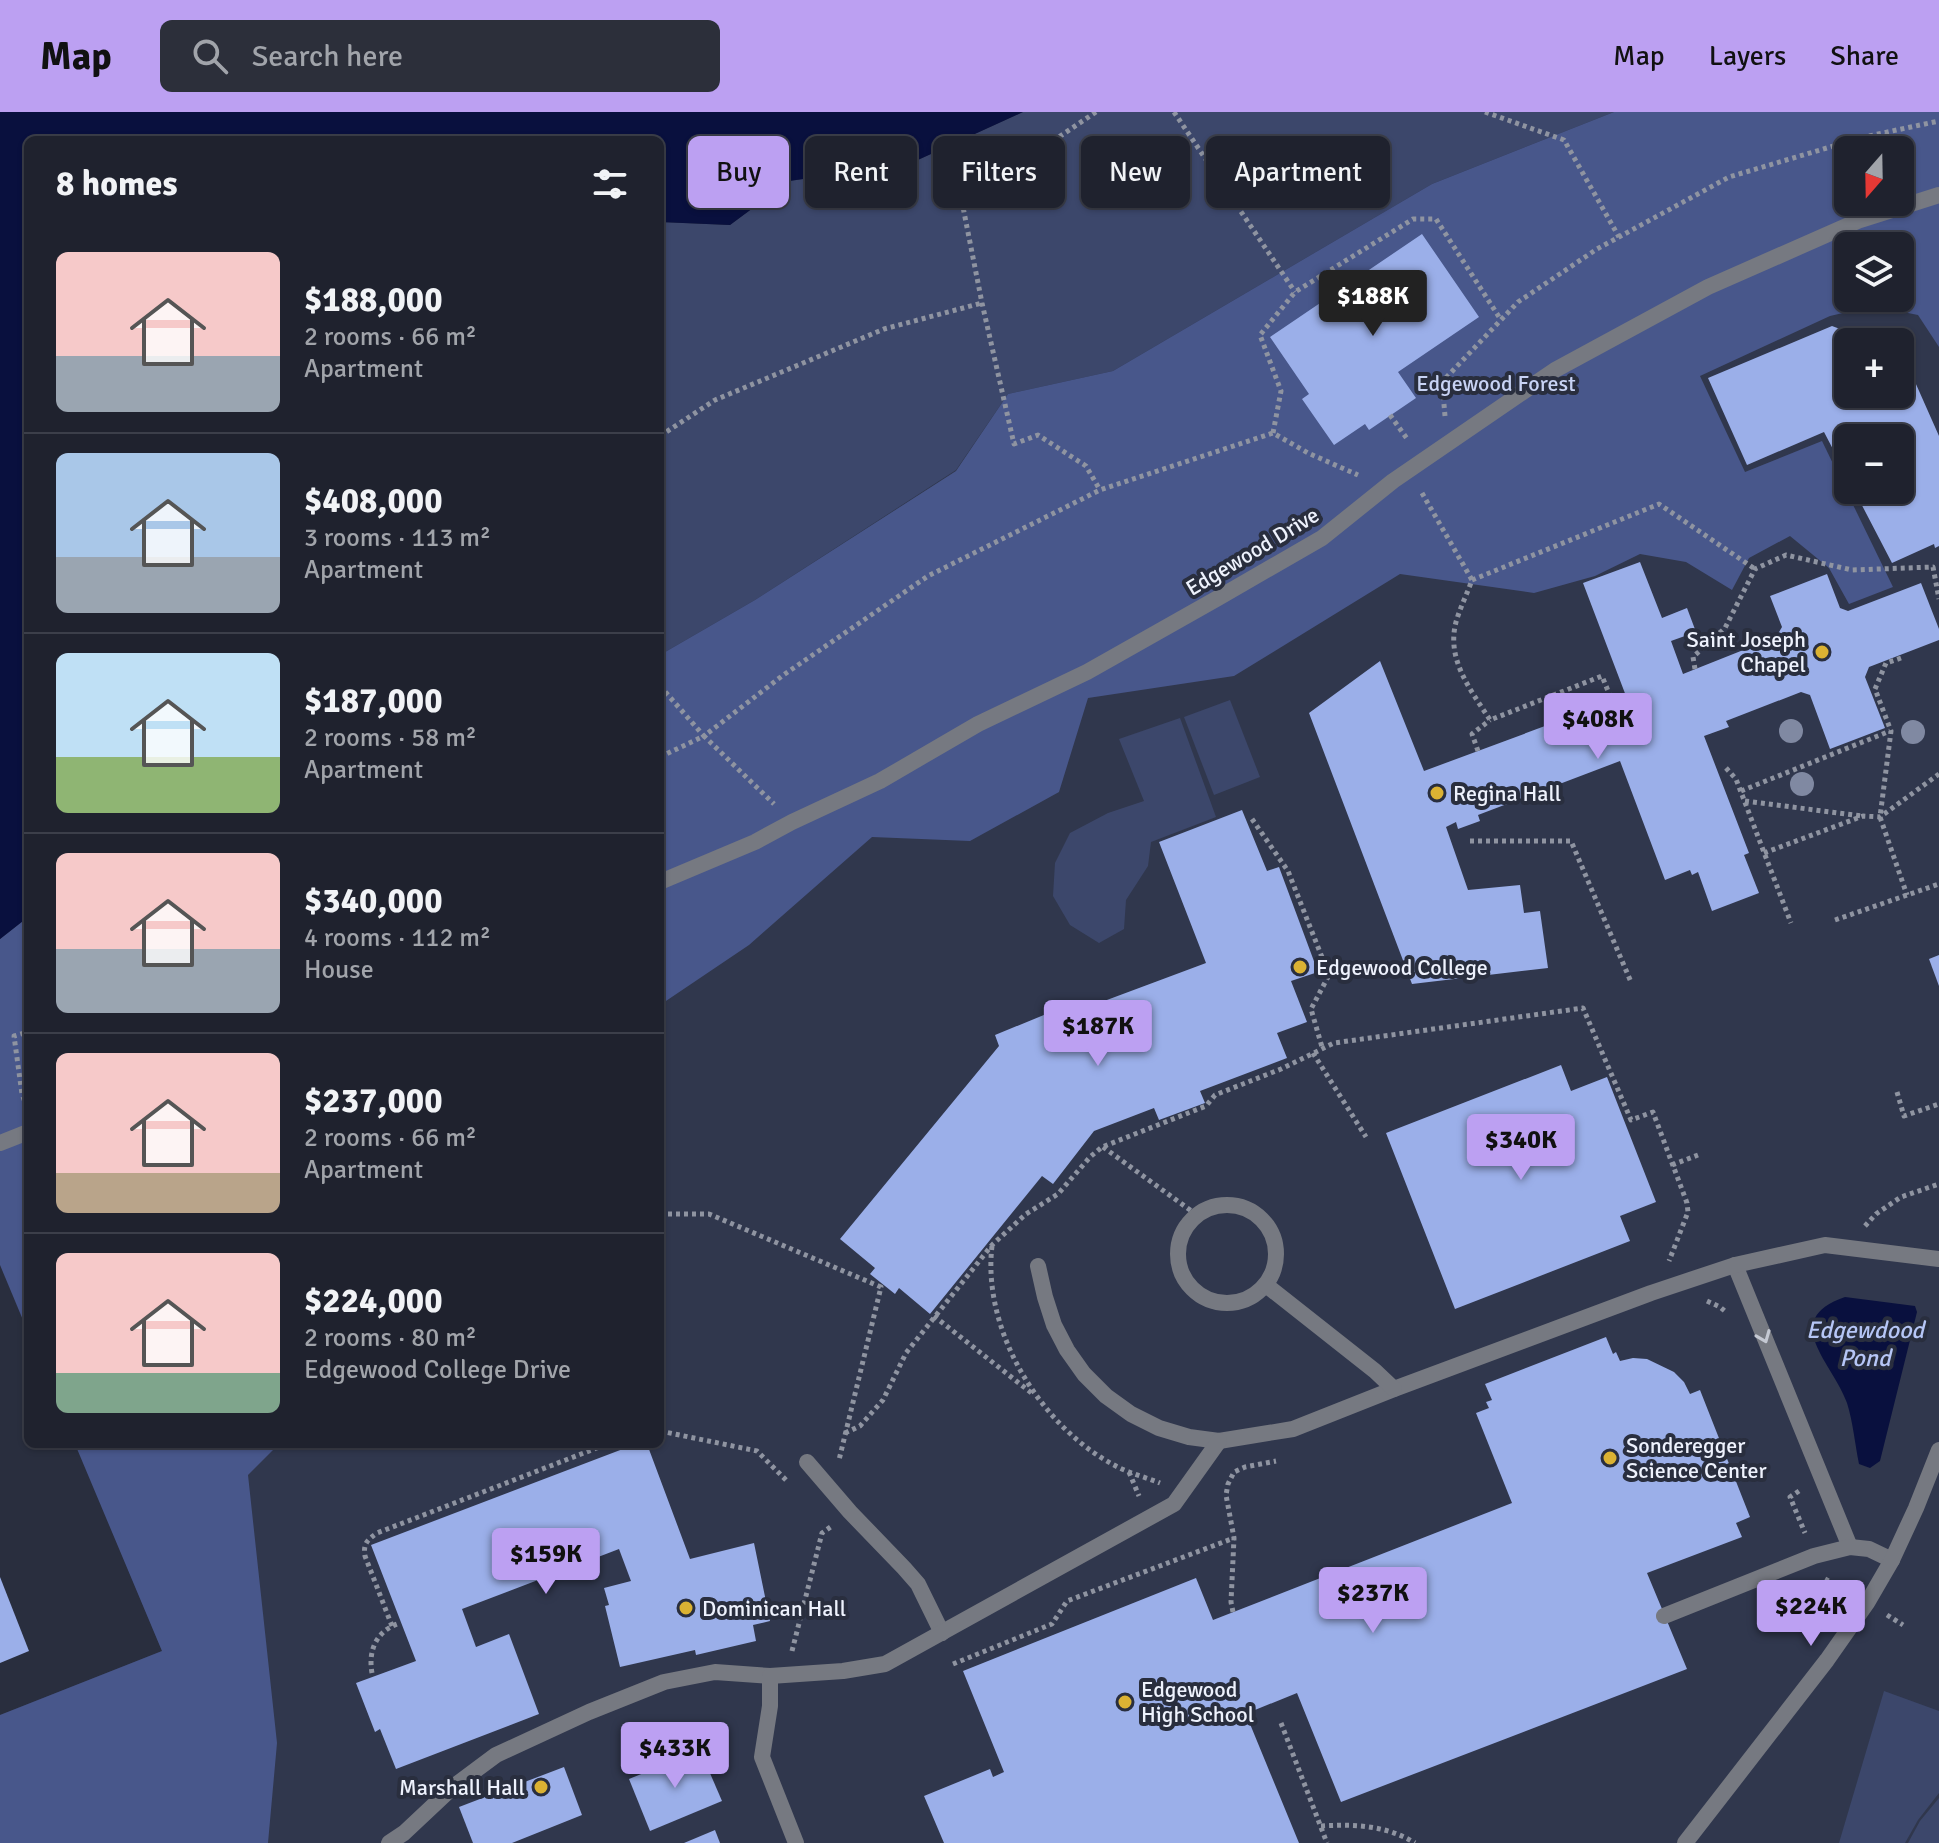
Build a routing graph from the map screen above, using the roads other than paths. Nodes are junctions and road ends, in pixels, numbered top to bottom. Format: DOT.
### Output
graph roads {
  1 [pos="1939,195"];
  2 [pos="664,880"];
  3 [pos="24,1134"];
  4 [pos="0,1143"];
  5 [pos="1939,1259"];
  6 [pos="1735,1265"];
  7 [pos="1038,1266"];
  8 [pos="1266,1285"];
  9 [pos="1394,1389"];
  10 [pos="1219,1441"];
  11 [pos="1939,1450"];
  12 [pos="807,1462"];
  13 [pos="1850,1547"];
  14 [pos="1892,1560"];
  15 [pos="1664,1616"];
  16 [pos="942,1633"];
  17 [pos="770,1676"];
  18 [pos="389,1843"];
  19 [pos="796,1843"];
  20 [pos="1685,1843"];
  1 -- 2 [label="street, Edgewood Drive"];
  3 -- 4 [label="street"];
  5 -- 6 [label="street"];
  6 -- 9 [label="street"];
  6 -- 13 [label="street, one-way"];
  7 -- 10 [label="street"];
  8 -- 8 [label="street"];
  8 -- 9 [label="street"];
  9 -- 10 [label="street"];
  10 -- 16 [label="street"];
  11 -- 14 [label="street"];
  12 -- 16 [label="street"];
  13 -- 14 [label="street"];
  13 -- 15 [label="street"];
  14 -- 20 [label="street"];
  16 -- 17 [label="street"];
  17 -- 18 [label="street"];
  17 -- 19 [label="street"];
}
